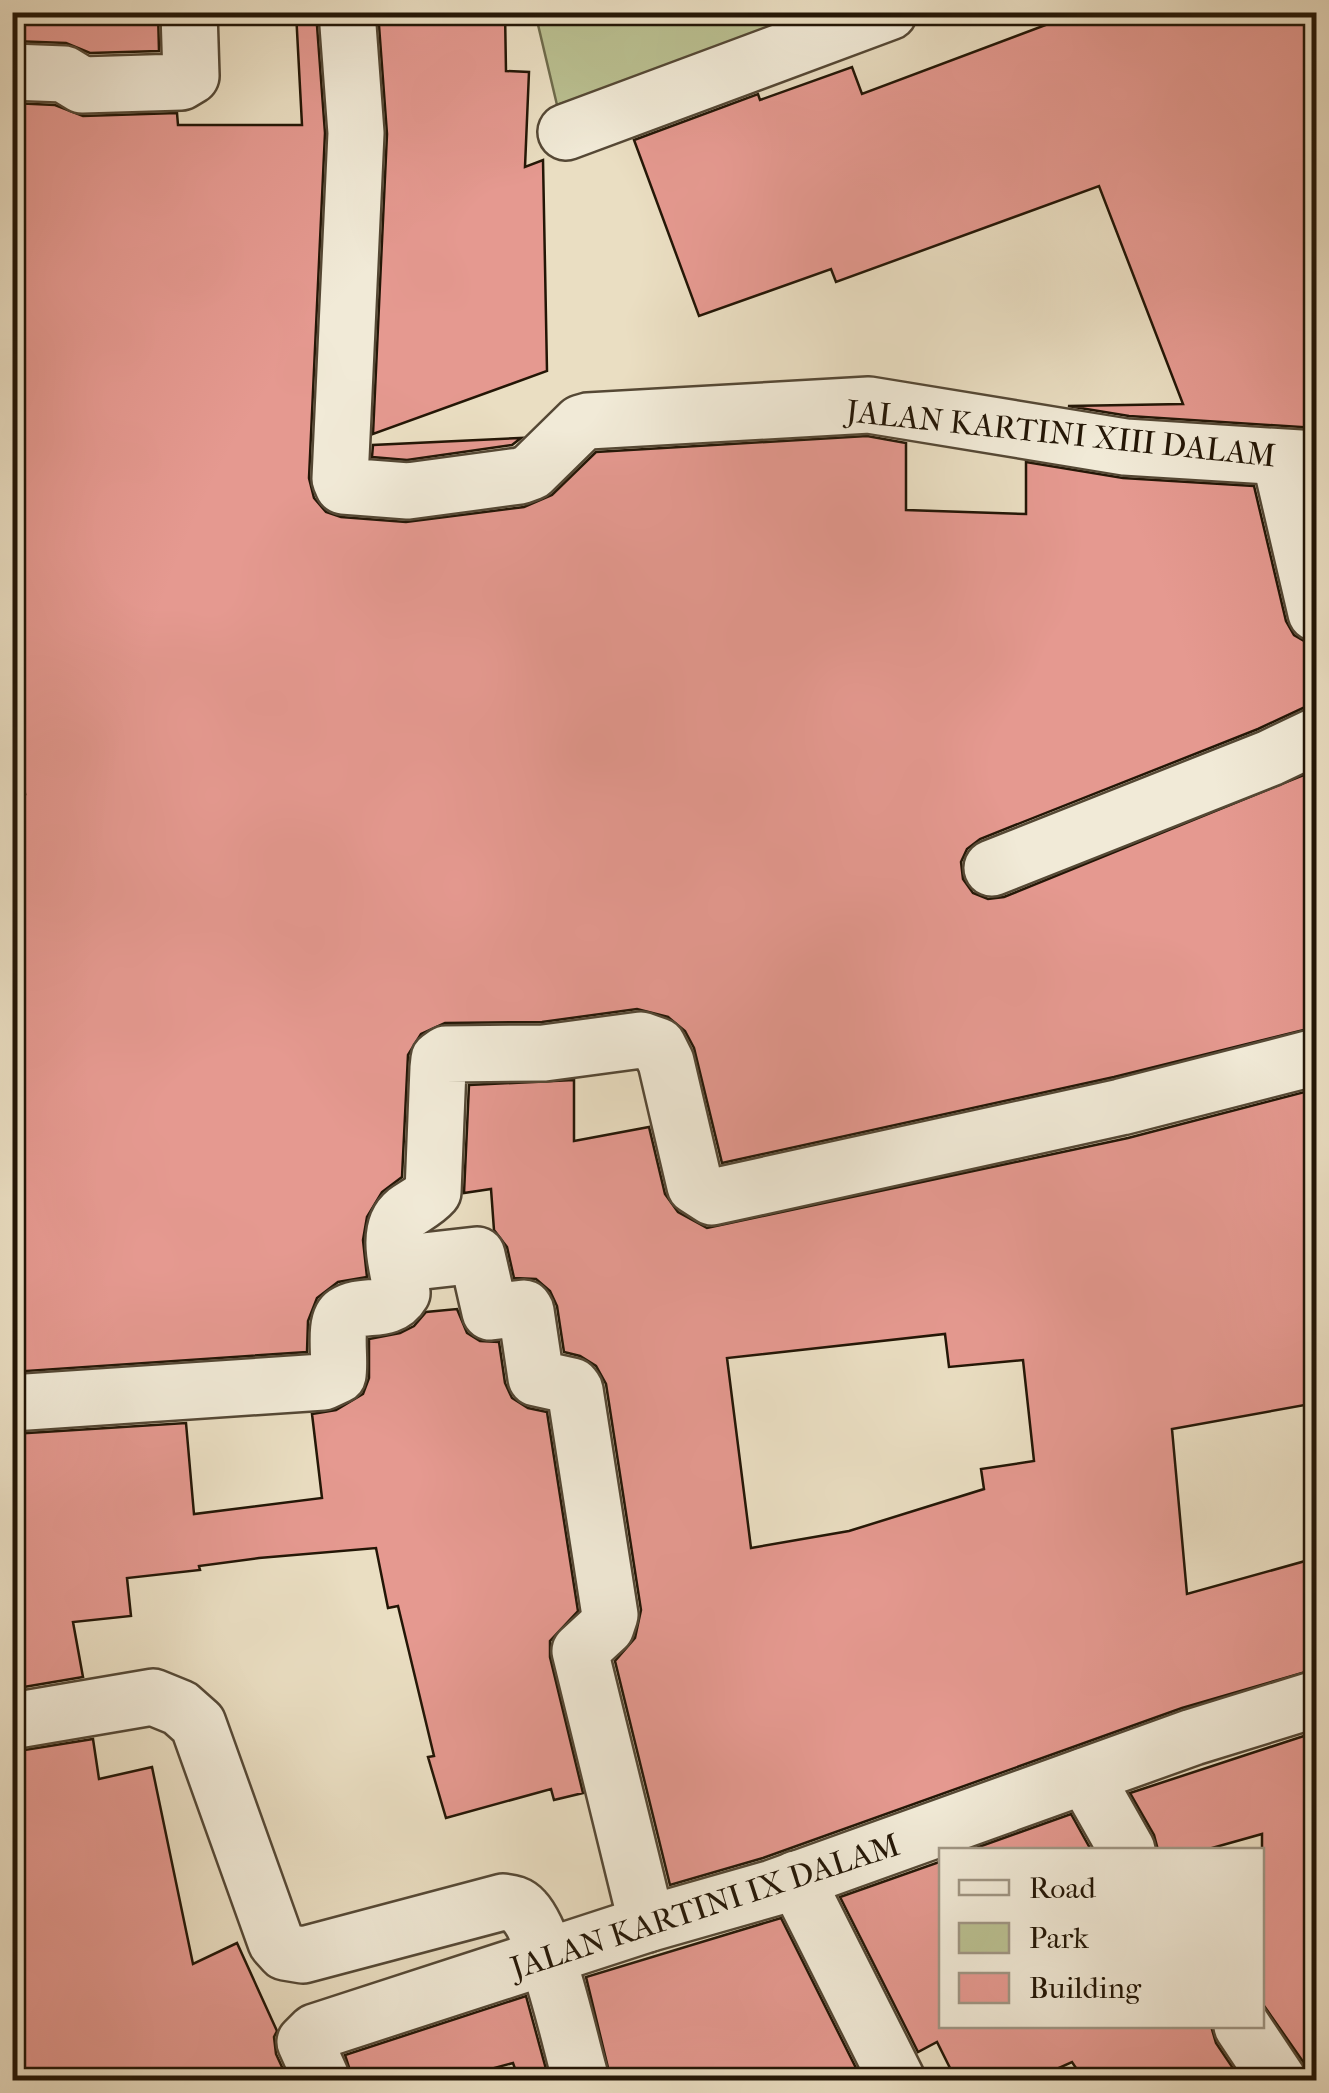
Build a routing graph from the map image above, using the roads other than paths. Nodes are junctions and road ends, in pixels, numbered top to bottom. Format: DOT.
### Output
graph roads {
  1 [pos="189,12"];
  2 [pos="348,12"];
  3 [pos="889,12"];
  4 [pos="12,72"];
  5 [pos="566,132"];
  6 [pos="1299,459"];
  7 [pos="1316,612"];
  8 [pos="1316,736"];
  9 [pos="992,868"];
  10 [pos="1316,1057"];
  11 [pos="397,1264"];
  12 [pos="12,1403"];
  13 [pos="1316,1698"];
  14 [pos="12,1721"];
  15 [pos="1085,1776"];
  16 [pos="1126,1848"];
  17 [pos="796,1879"];
  18 [pos="646,1924"];
  19 [pos="547,1958"];
  20 [pos="1243,2028"];
  21 [pos="322,2080"];
  22 [pos="580,2080"];
  23 [pos="897,2080"];
  24 [pos="1278,2080"];
  1 -- 4 [label="street"];
  2 -- 6 [label="street, JALAN KARTINI XIII DALAM"];
  3 -- 5 [label="street"];
  6 -- 7 [label="street"];
  8 -- 9 [label="street"];
  10 -- 11 [label="street"];
  11 -- 12 [label="street"];
  11 -- 18 [label="street"];
  13 -- 15 [label="street, JALAN KARTINI IX DALAM"];
  14 -- 19 [label="street"];
  15 -- 16 [label="street"];
  15 -- 17 [label="street, JALAN KARTINI IX DALAM"];
  17 -- 18 [label="street, JALAN KARTINI IX DALAM"];
  17 -- 23 [label="street"];
  18 -- 19 [label="street, JALAN KARTINI IX DALAM"];
  19 -- 21 [label="street, JALAN KARTINI IX DALAM"];
  19 -- 22 [label="street"];
  20 -- 24 [label="street"];
}
